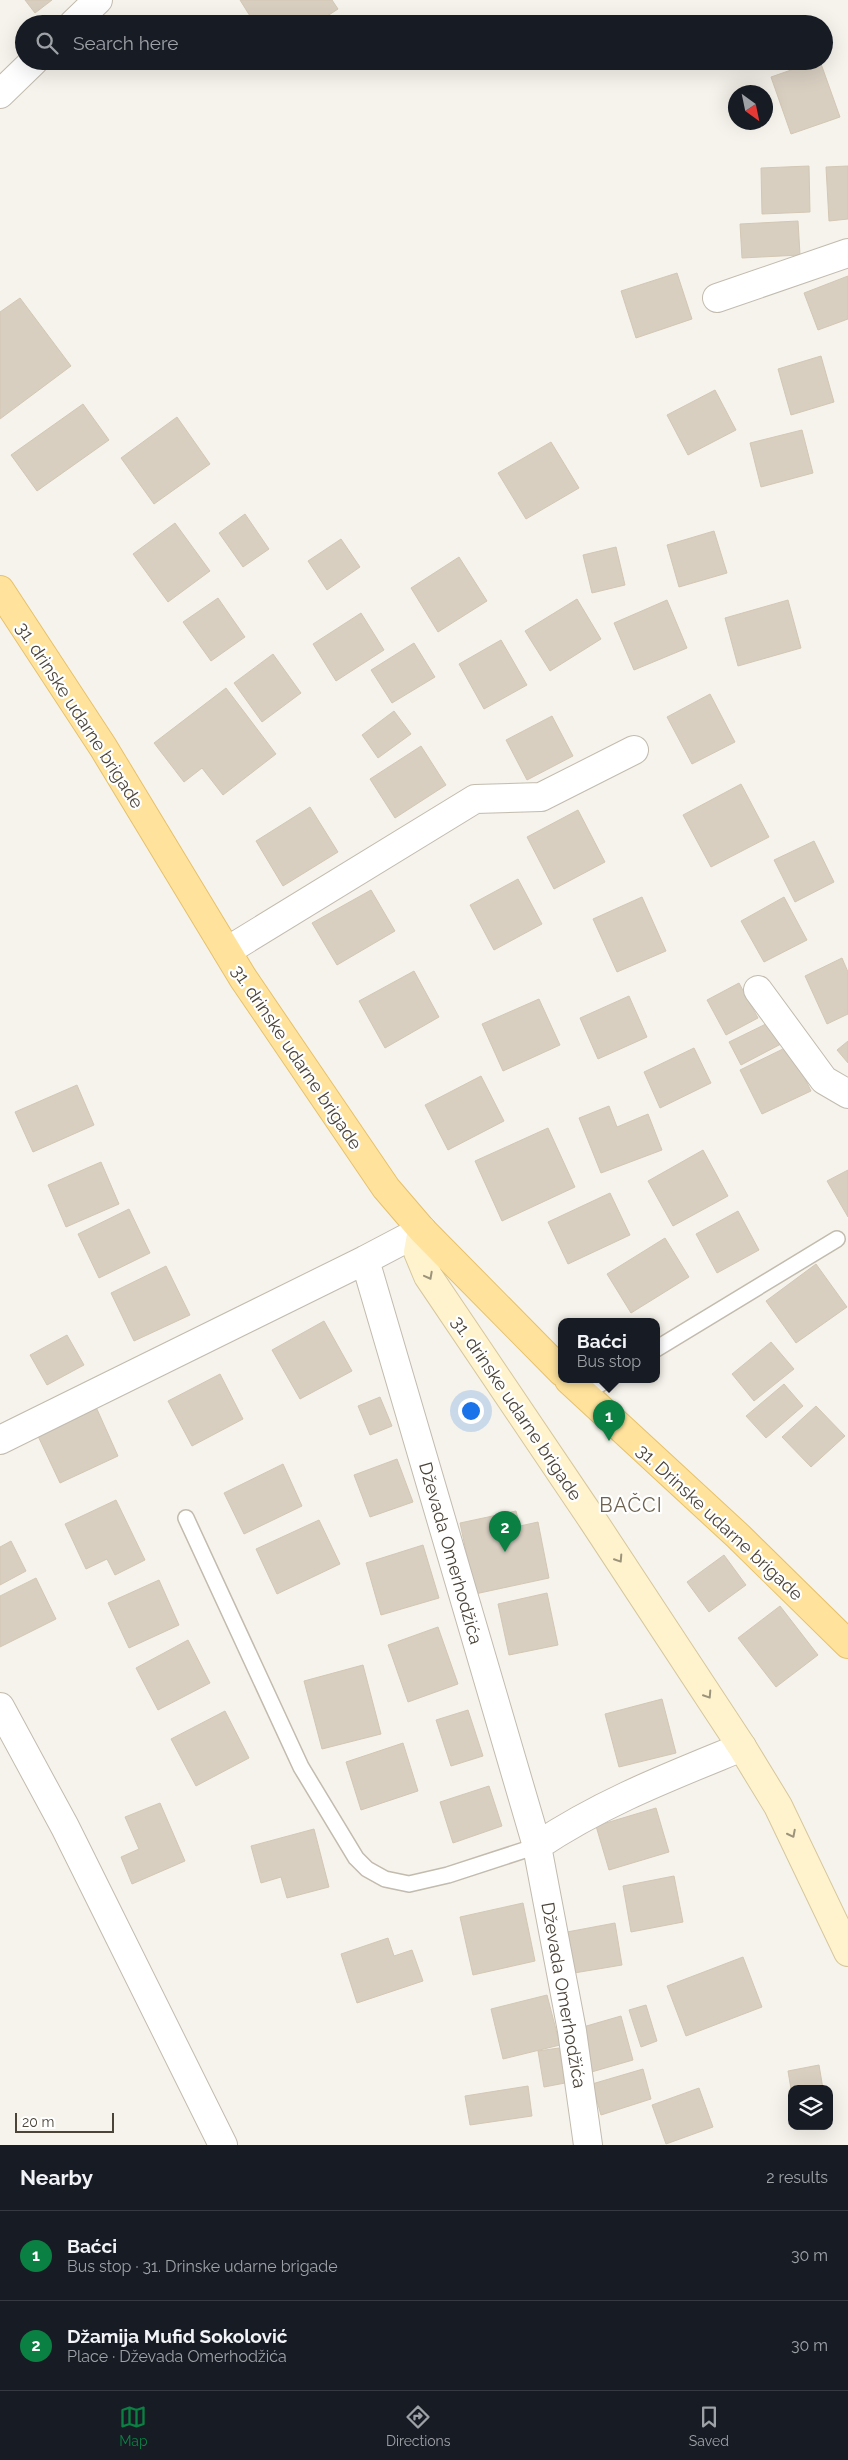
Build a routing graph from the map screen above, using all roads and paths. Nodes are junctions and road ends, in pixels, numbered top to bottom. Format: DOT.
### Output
graph roads {
  1 [pos="98,0"];
  2 [pos="83,15"];
  3 [pos="25,70"];
  4 [pos="0,94"];
  5 [pos="848,253"];
  6 [pos="717,298"];
  7 [pos="0,590"];
  8 [pos="634,750"];
  9 [pos="227,951"];
  10 [pos="758,990"];
  11 [pos="848,1094"];
  12 [pos="422,1230"];
  13 [pos="837,1239"];
  14 [pos="364,1260"];
  15 [pos="660,1347"];
  16 [pos="558,1368"];
  17 [pos="594,1383"];
  18 [pos="576,1387"];
  19 [pos="0,1440"];
  20 [pos="186,1518"];
  21 [pos="848,1644"];
  22 [pos="0,1707"];
  23 [pos="742,1747"];
  24 [pos="537,1846"];
  25 [pos="848,1952"];
  26 [pos="223,2145"];
  27 [pos="588,2145"];
  1 -- 2 [label="street"];
  3 -- 4 [label="street"];
  5 -- 6 [label="street"];
  7 -- 9 [label="main road, 31. drinske udarne brigade"];
  8 -- 9 [label="street"];
  9 -- 12 [label="main road, 31. drinske udarne brigade"];
  10 -- 11 [label="street"];
  12 -- 14 [label="street"];
  12 -- 16 [label="main road"];
  12 -- 23 [label="main road, 31. drinske udarne brigade, one-way"];
  13 -- 15 [label="lane"];
  14 -- 19 [label="street"];
  14 -- 24 [label="street, Dževada Omerhodžića"];
  17 -- 18 [label="lane"];
  18 -- 21 [label="main road, 31. Drinske udarne brigade"];
  20 -- 24 [label="lane"];
  22 -- 26 [label="street"];
  23 -- 24 [label="street"];
  23 -- 25 [label="main road, 31. drinske udarne brigade, one-way"];
  24 -- 27 [label="street, Dževada Omerhodžića"];
}
